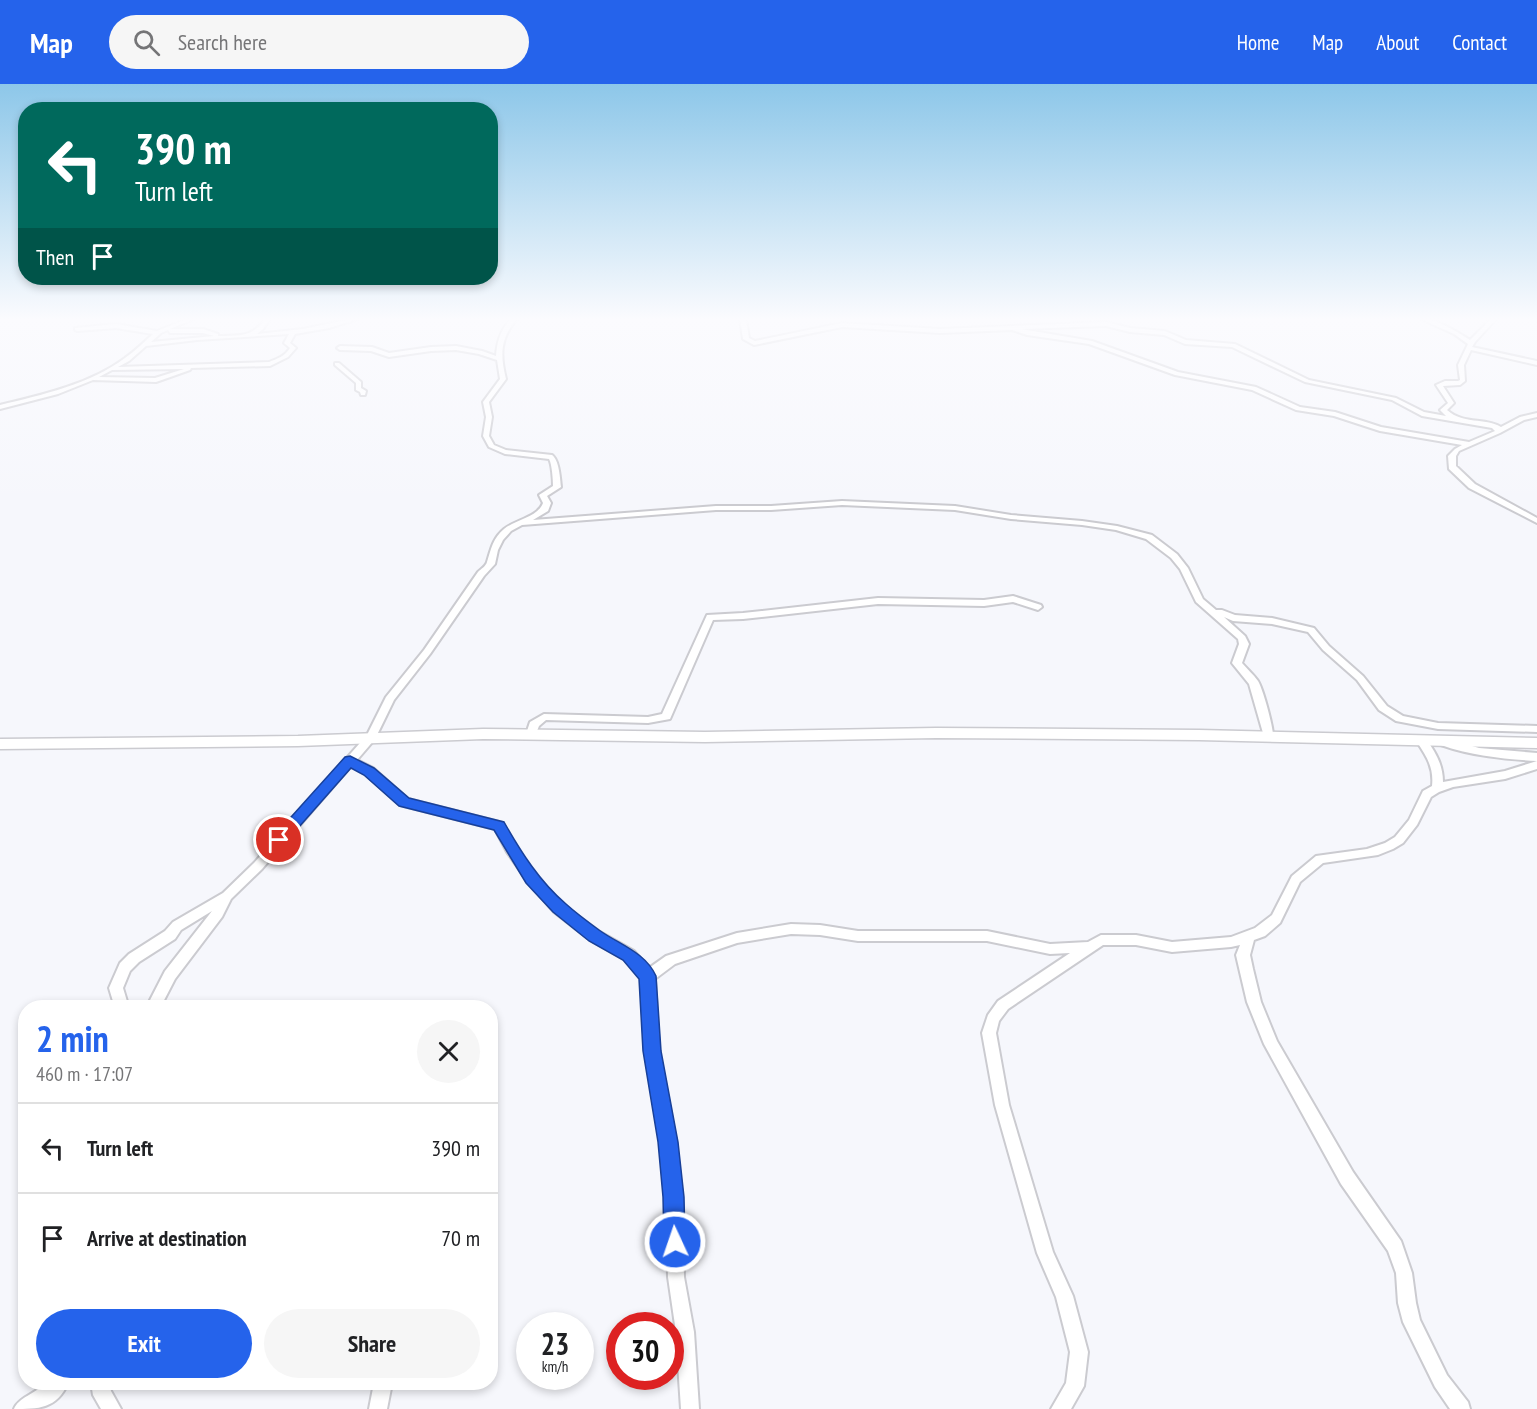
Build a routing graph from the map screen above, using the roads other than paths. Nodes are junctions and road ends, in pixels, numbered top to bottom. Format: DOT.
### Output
graph roads {
  1 [pos="86,381"];
  2 [pos="356,381"];
  3 [pos="502,381"];
  4 [pos="1215,381"];
  5 [pos="1309,381"];
  6 [pos="1462,381"];
  7 [pos="363,394"];
  8 [pos="0,407"];
  9 [pos="1536,416"];
  10 [pos="1456,420"];
  11 [pos="1498,432"];
  12 [pos="1467,444"];
  13 [pos="1537,521"];
  14 [pos="520,524"];
  15 [pos="1038,607"];
  16 [pos="1207,608"];
  17 [pos="1537,729"];
  18 [pos="531,734"];
  19 [pos="370,737"];
  20 [pos="1269,738"];
  21 [pos="1422,742"];
  22 [pos="1445,742"];
  23 [pos="1537,743"];
  24 [pos="0,744"];
  25 [pos="1537,757"];
  26 [pos="350,761"];
  27 [pos="1537,765"];
  28 [pos="1437,788"];
  29 [pos="227,896"];
  30 [pos="1249,937"];
  31 [pos="1092,947"];
  32 [pos="648,976"];
  33 [pos="120,1000"];
  34 [pos="157,1000"];
  35 [pos="52,1390"];
  36 [pos="101,1390"];
  37 [pos="381,1390"];
  38 [pos="23,1409"];
  39 [pos="112,1409"];
  40 [pos="378,1409"];
  41 [pos="690,1409"];
  42 [pos="1060,1409"];
  43 [pos="1461,1409"];
  1 -- 8 [label="street"];
  2 -- 7 [label="street"];
  3 -- 14 [label="street"];
  4 -- 12 [label="street"];
  5 -- 10 [label="street"];
  6 -- 10 [label="street"];
  9 -- 11 [label="street"];
  10 -- 11 [label="street"];
  11 -- 12 [label="street"];
  12 -- 13 [label="street"];
  14 -- 16 [label="street"];
  14 -- 19 [label="street"];
  15 -- 18 [label="street"];
  16 -- 17 [label="street"];
  16 -- 20 [label="street"];
  18 -- 19 [label="highway"];
  18 -- 20 [label="highway"];
  19 -- 24 [label="highway"];
  19 -- 26 [label="street"];
  20 -- 21 [label="highway"];
  21 -- 22 [label="highway"];
  21 -- 28 [label="street"];
  22 -- 23 [label="highway"];
  22 -- 25 [label="street"];
  26 -- 29 [label="street"];
  26 -- 32 [label="street"];
  27 -- 28 [label="street"];
  28 -- 30 [label="street"];
  29 -- 33 [label="street"];
  29 -- 34 [label="street"];
  30 -- 31 [label="street"];
  30 -- 43 [label="street"];
  31 -- 32 [label="street"];
  31 -- 42 [label="street"];
  32 -- 41 [label="street"];
  35 -- 38 [label="street"];
  36 -- 39 [label="street"];
  37 -- 40 [label="street"];
}
